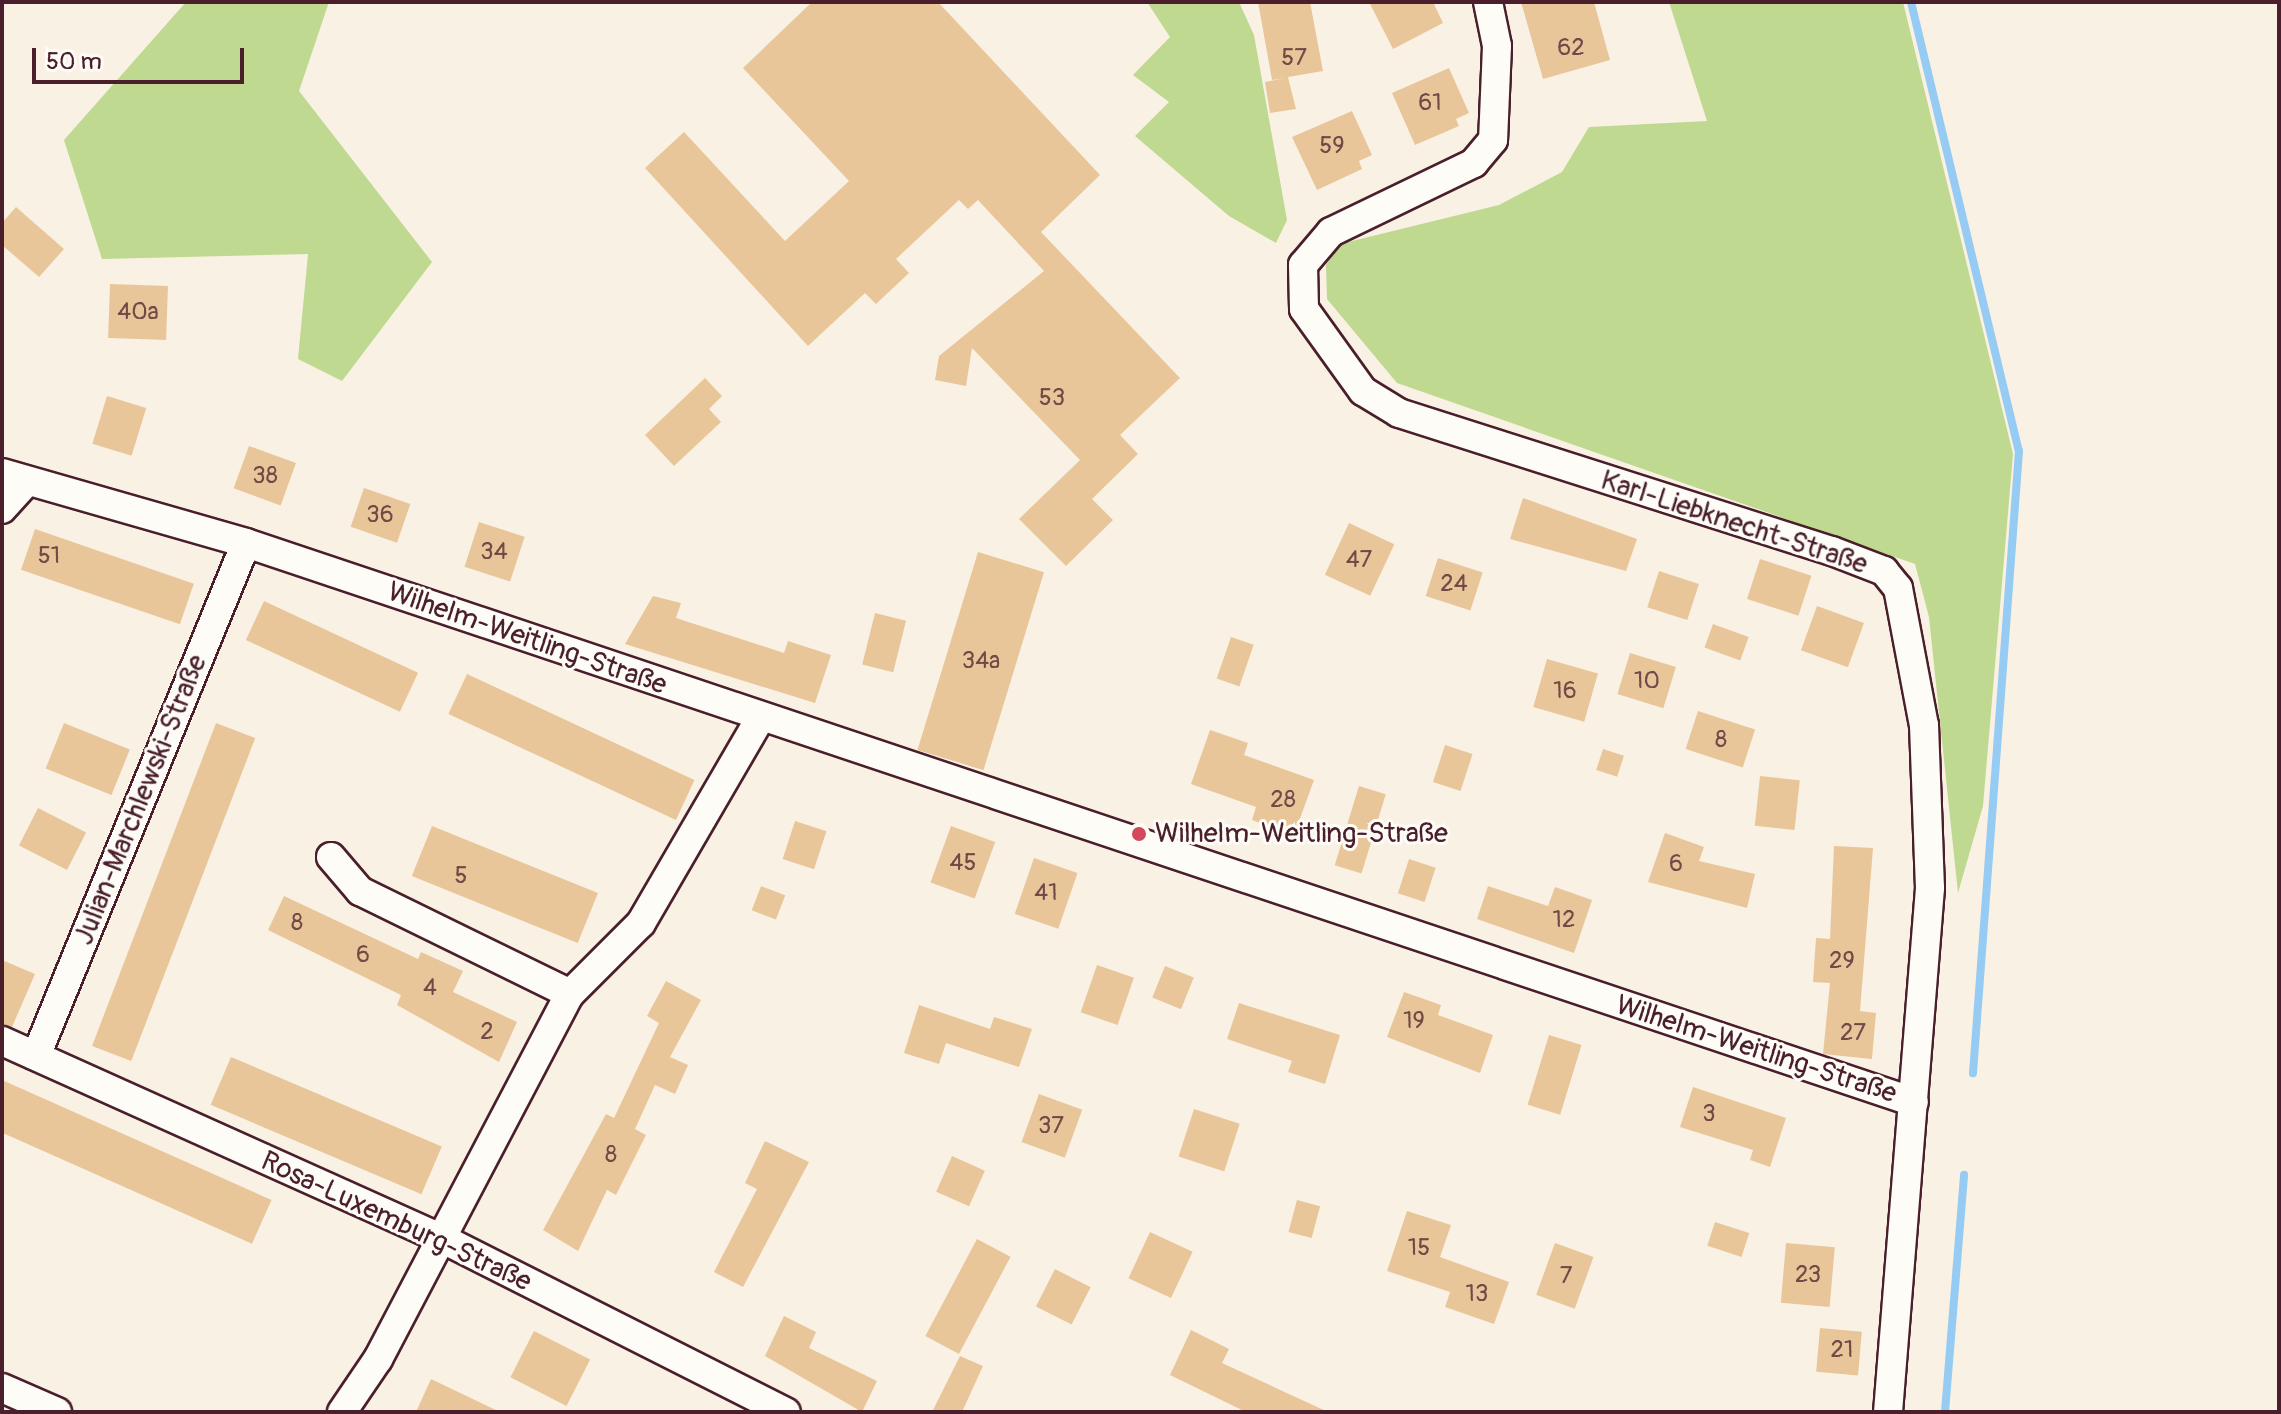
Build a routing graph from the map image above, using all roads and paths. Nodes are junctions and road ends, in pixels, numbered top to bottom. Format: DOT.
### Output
graph roads {
  1 [pos="1488,2"];
  2 [pos="15,477"];
  3 [pos="2,509"];
  4 [pos="246,543"];
  5 [pos="761,717"];
  6 [pos="331,857"];
  7 [pos="570,994"];
  8 [pos="2,1041"];
  9 [pos="36,1056"];
  10 [pos="1914,1102"];
  11 [pos="443,1239"];
  12 [pos="2,1388"];
  13 [pos="57,1412"];
  14 [pos="342,1412"];
  15 [pos="786,1412"];
  16 [pos="1888,1412"];
  1 -- 10 [label="street, Karl-Liebknecht-Straße"];
  2 -- 3 [label="street"];
  2 -- 4 [label="street, Wilhelm-Weitling-Straße"];
  4 -- 5 [label="street, Wilhelm-Weitling-Straße"];
  4 -- 9 [label="street, Julian-Marchlewski-Straße"];
  5 -- 7 [label="street"];
  5 -- 10 [label="street, Wilhelm-Weitling-Straße"];
  6 -- 7 [label="street"];
  7 -- 11 [label="street"];
  8 -- 9 [label="street, Rosa-Luxemburg-Straße"];
  9 -- 11 [label="street, Rosa-Luxemburg-Straße"];
  10 -- 16 [label="street, Karl-Liebknecht-Straße"];
  11 -- 14 [label="street"];
  11 -- 15 [label="street, Rosa-Luxemburg-Straße"];
  12 -- 13 [label="street"];
}
